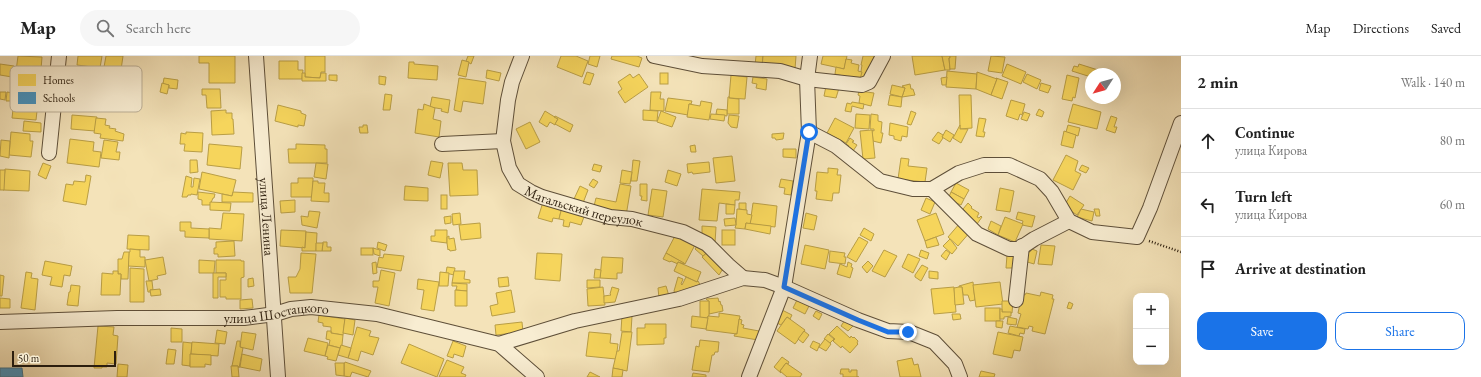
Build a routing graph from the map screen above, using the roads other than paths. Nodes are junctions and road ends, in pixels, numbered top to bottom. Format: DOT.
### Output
graph roads {
  1 [pos="59,56"];
  2 [pos="256,56"];
  3 [pos="522,56"];
  4 [pos="654,56"];
  5 [pos="810,56"];
  6 [pos="883,56"];
  7 [pos="58,66"];
  8 [pos="807,79"];
  9 [pos="53,112"];
  10 [pos="1181,123"];
  11 [pos="809,132"];
  12 [pos="503,141"];
  13 [pos="442,144"];
  14 [pos="49,153"];
  15 [pos="932,189"];
  16 [pos="1069,221"];
  17 [pos="1022,246"];
  18 [pos="743,278"];
  19 [pos="784,287"];
  20 [pos="1016,300"];
  21 [pos="275,314"];
  22 [pos="0,322"];
  23 [pos="500,344"];
  24 [pos="278,377"];
  25 [pos="536,377"];
  26 [pos="749,377"];
  27 [pos="960,377"];
  1 -- 7 [label="street"];
  2 -- 21 [label="street, улица Ленина"];
  3 -- 12 [label="street, Магальский переулок"];
  4 -- 8 [label="street"];
  5 -- 8 [label="street"];
  6 -- 8 [label="street"];
  8 -- 11 [label="street"];
  9 -- 14 [label="street"];
  10 -- 16 [label="street"];
  11 -- 15 [label="street"];
  11 -- 19 [label="street"];
  12 -- 13 [label="street"];
  12 -- 18 [label="street, Магальский переулок"];
  15 -- 16 [label="street"];
  15 -- 17 [label="street"];
  16 -- 17 [label="street"];
  17 -- 20 [label="street"];
  18 -- 19 [label="street"];
  18 -- 23 [label="street"];
  19 -- 26 [label="street"];
  19 -- 27 [label="street"];
  21 -- 22 [label="street, улица Шостацкого"];
  21 -- 23 [label="street, улица Шостацкого"];
  21 -- 24 [label="street, улица Ленина"];
  23 -- 25 [label="street, улица Шостацкого"];
}
